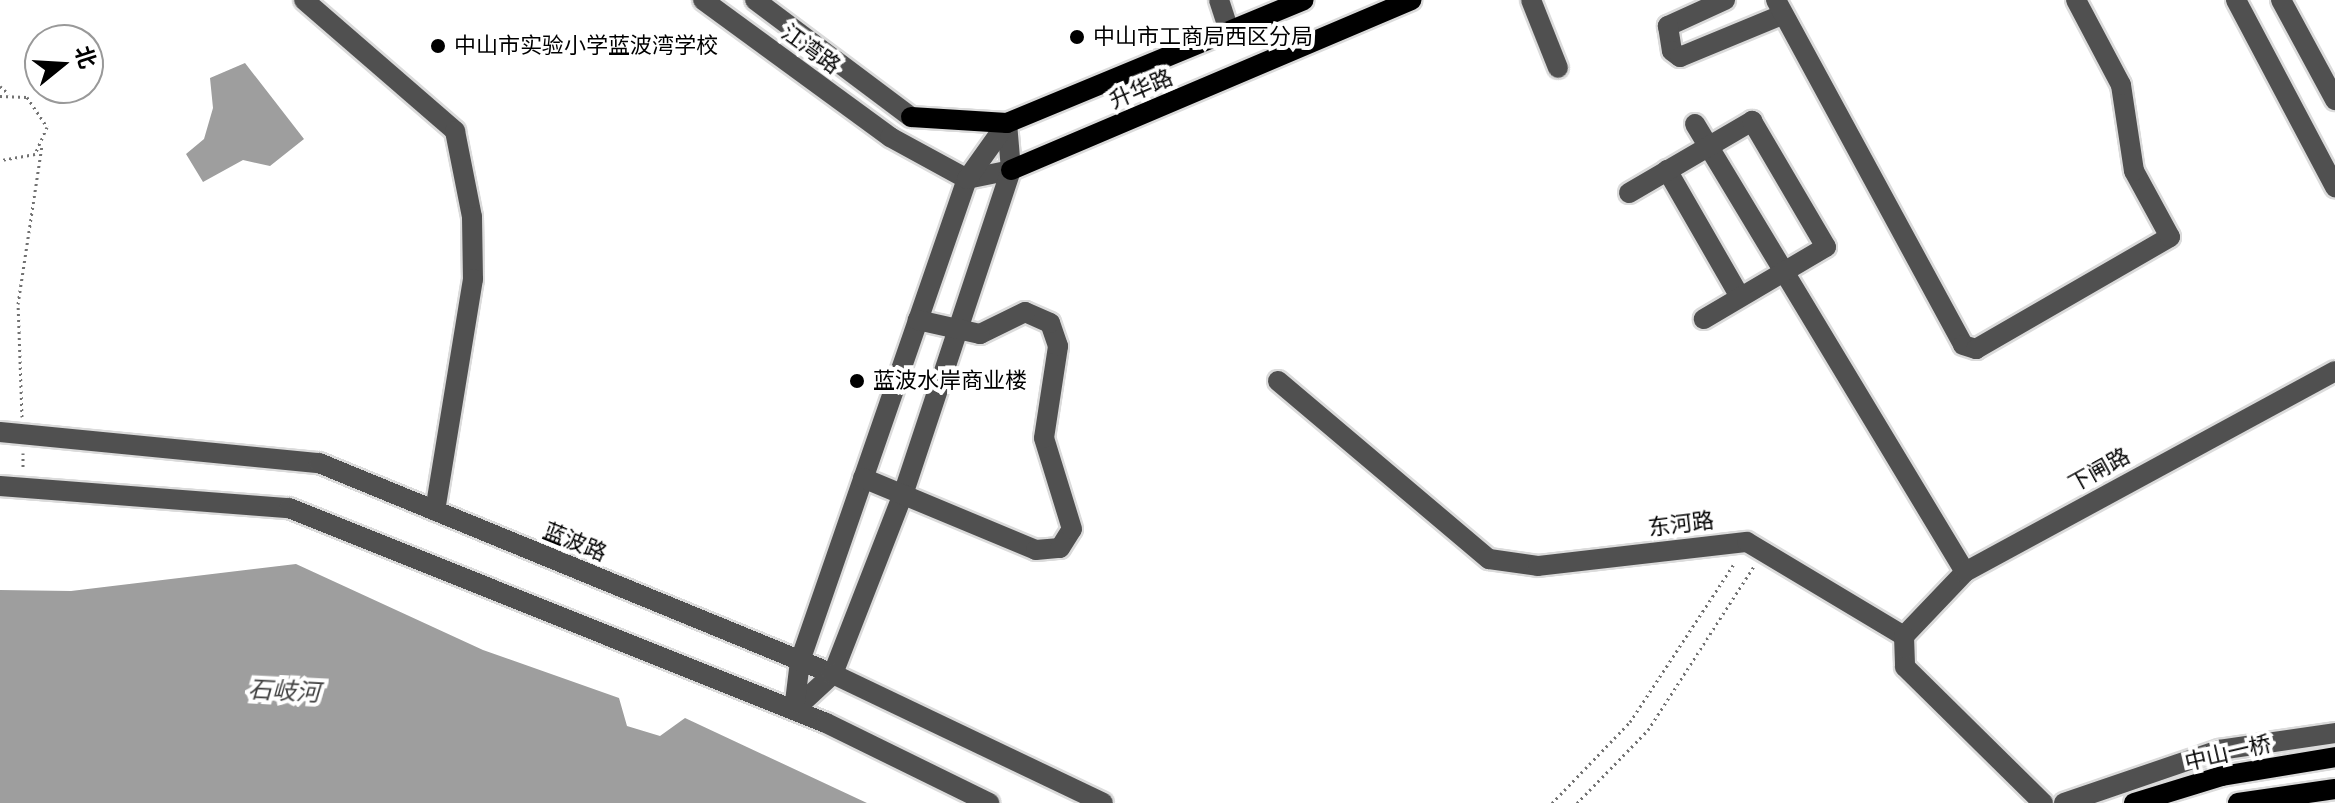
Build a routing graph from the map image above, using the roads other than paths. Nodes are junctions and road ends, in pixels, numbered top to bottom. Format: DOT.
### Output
graph roads {
  1 [pos="304,0"];
  2 [pos="703,0"];
  3 [pos="755,0"];
  4 [pos="1219,0"];
  5 [pos="1304,0"];
  6 [pos="1411,0"];
  7 [pos="1531,0"];
  8 [pos="1725,0"];
  9 [pos="2076,0"];
  10 [pos="2236,0"];
  11 [pos="2281,0"];
  12 [pos="1779,8"];
  13 [pos="1229,30"];
  14 [pos="1558,68"];
  15 [pos="2335,100"];
  16 [pos="911,117"];
  17 [pos="1007,123"];
  18 [pos="1695,124"];
  19 [pos="1708,147"];
  20 [pos="1011,170"];
  21 [pos="1667,170"];
  22 [pos="967,179"];
  23 [pos="2335,187"];
  24 [pos="1629,193"];
  25 [pos="1781,273"];
  26 [pos="1740,297"];
  27 [pos="1704,319"];
  28 [pos="918,320"];
  29 [pos="959,329"];
  30 [pos="2335,371"];
  31 [pos="1278,381"];
  32 [pos="0,432"];
  33 [pos="863,478"];
  34 [pos="0,486"];
  35 [pos="903,494"];
  36 [pos="435,511"];
  37 [pos="1965,572"];
  38 [pos="1904,636"];
  39 [pos="800,661"];
  40 [pos="833,674"];
  41 [pos="794,710"];
  42 [pos="2335,733"];
  43 [pos="2335,757"];
  44 [pos="2335,789"];
  45 [pos="989,803"];
  46 [pos="1103,803"];
  47 [pos="2043,803"];
  48 [pos="2064,803"];
  49 [pos="2134,803"];
  50 [pos="2238,803"];
  1 -- 36 [label="street"];
  2 -- 22 [label="street, 江湾路"];
  3 -- 16 [label="street, 江湾路"];
  4 -- 13 [label="street"];
  5 -- 13 [label="main road, 升华路"];
  6 -- 20 [label="main road, 升华路"];
  7 -- 14 [label="street"];
  8 -- 12 [label="street"];
  9 -- 12 [label="street"];
  10 -- 23 [label="street"];
  11 -- 15 [label="street"];
  13 -- 17 [label="main road, 升华路"];
  16 -- 17 [label="main road, 升华路"];
  17 -- 20 [label="street"];
  17 -- 22 [label="street"];
  18 -- 19 [label="street"];
  19 -- 21 [label="street"];
  19 -- 25 [label="street"];
  19 -- 25 [label="street"];
  20 -- 22 [label="street, 升华路"];
  20 -- 29 [label="street"];
  21 -- 24 [label="street"];
  21 -- 26 [label="street"];
  22 -- 28 [label="street"];
  25 -- 26 [label="street"];
  25 -- 37 [label="street"];
  26 -- 27 [label="street"];
  28 -- 29 [label="street"];
  28 -- 33 [label="street"];
  29 -- 35 [label="street"];
  29 -- 35 [label="street"];
  30 -- 37 [label="street, 下闸路"];
  31 -- 38 [label="street, 东河路"];
  32 -- 36 [label="street, 蓝波路"];
  33 -- 35 [label="street"];
  33 -- 39 [label="street"];
  34 -- 41 [label="street"];
  35 -- 40 [label="street"];
  36 -- 39 [label="street, 蓝波路"];
  37 -- 38 [label="street, 下闸路"];
  38 -- 47 [label="street"];
  39 -- 40 [label="street, 蓝波路"];
  39 -- 41 [label="street"];
  40 -- 41 [label="street"];
  40 -- 46 [label="street, 蓝波路"];
  41 -- 45 [label="street"];
  42 -- 48 [label="street"];
  43 -- 49 [label="main road, 中山一桥"];
  44 -- 50 [label="main road"];
}
